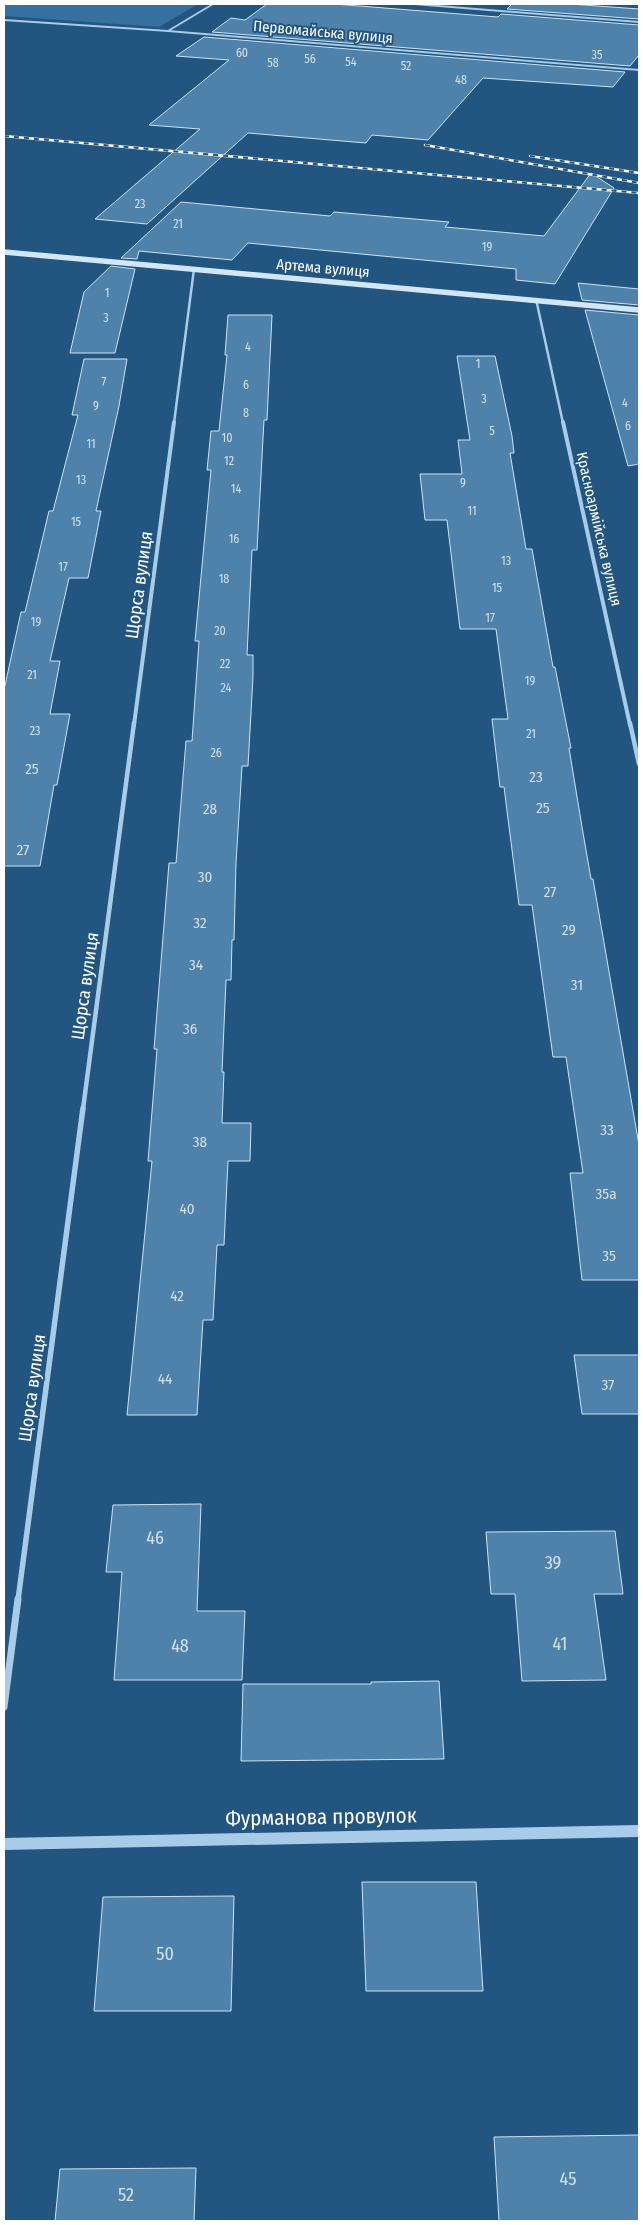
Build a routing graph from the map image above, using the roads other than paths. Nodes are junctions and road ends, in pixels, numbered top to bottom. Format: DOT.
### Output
graph roads {
  1 [pos="213,4"];
  2 [pos="414,4"];
  3 [pos="4,20"];
  4 [pos="639,22"];
  5 [pos="168,31"];
  6 [pos="639,70"];
  7 [pos="4,252"];
  8 [pos="194,269"];
  9 [pos="536,299"];
  10 [pos="639,310"];
  11 [pos="639,764"];
  12 [pos="4,1707"];
  13 [pos="639,1831"];
  14 [pos="4,1844"];
  1 -- 5 [label="lane"];
  2 -- 4 [label="street"];
  3 -- 5 [label="street, Первомайська вулиця"];
  5 -- 6 [label="street, Первомайська вулиця"];
  7 -- 8 [label="main road, Артема вулиця"];
  8 -- 9 [label="main road, Артема вулиця"];
  8 -- 12 [label="street, Щорса вулиця"];
  9 -- 10 [label="main road, Артема вулиця"];
  9 -- 11 [label="street, Красноармійська вулиця"];
  13 -- 14 [label="street, Фурманова провулок"];
}
